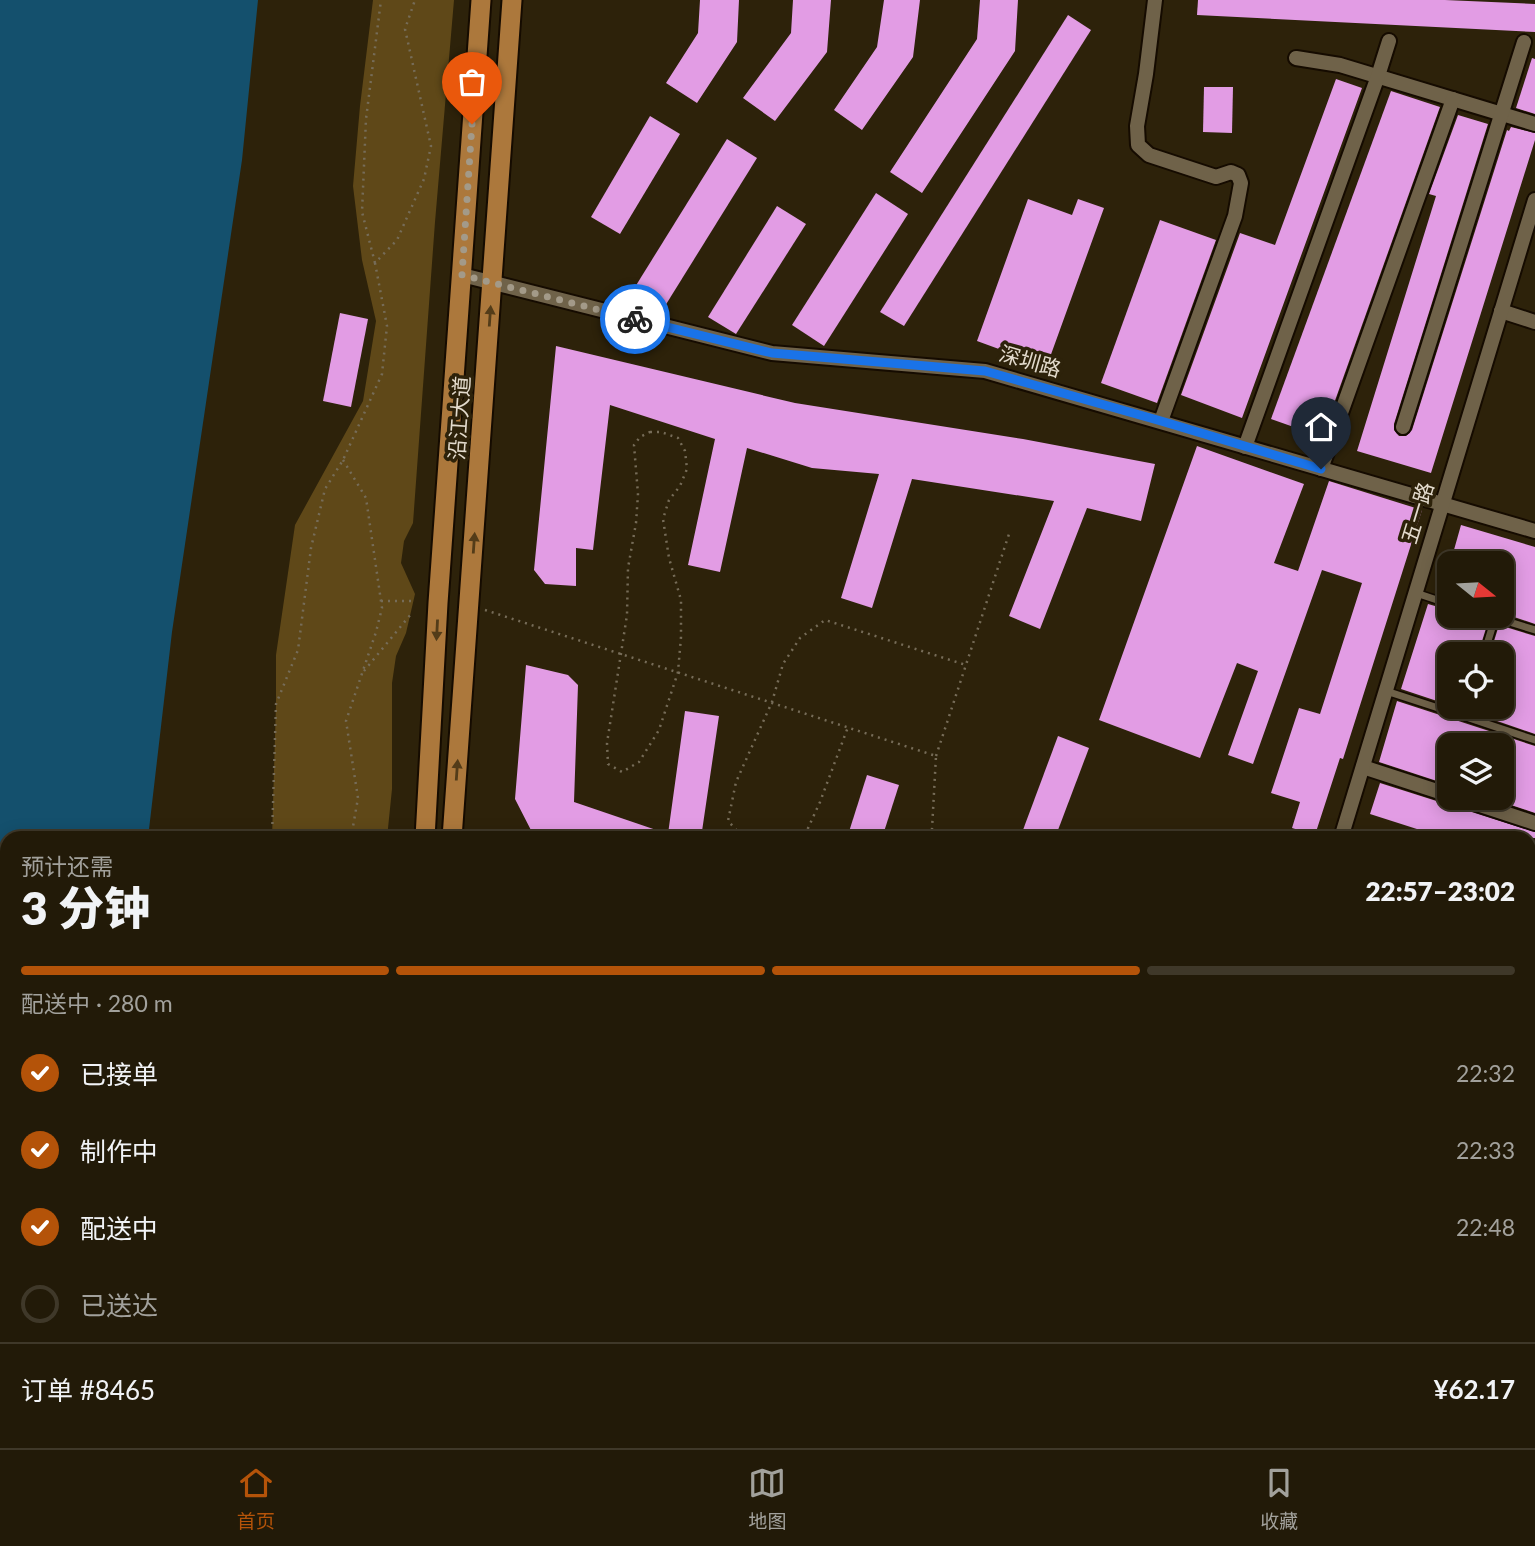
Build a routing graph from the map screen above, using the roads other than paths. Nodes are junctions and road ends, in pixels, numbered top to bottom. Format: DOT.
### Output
graph roads {
  1 [pos="481,0"];
  2 [pos="512,0"];
  3 [pos="1155,0"];
  4 [pos="1389,41"];
  5 [pos="1524,42"];
  6 [pos="1296,58"];
  7 [pos="1378,76"];
  8 [pos="1452,99"];
  9 [pos="1503,114"];
  10 [pos="1535,124"];
  11 [pos="1535,200"];
  12 [pos="462,275"];
  13 [pos="492,283"];
  14 [pos="1501,311"];
  15 [pos="1535,322"];
  16 [pos="1161,421"];
  17 [pos="1403,427"];
  18 [pos="1245,446"];
  19 [pos="1321,469"];
  20 [pos="1442,505"];
  21 [pos="1534,527"];
  22 [pos="1416,593"];
  23 [pos="1437,600"];
  24 [pos="1514,623"];
  25 [pos="1535,629"];
  26 [pos="1386,691"];
  27 [pos="1437,708"];
  28 [pos="1472,719"];
  29 [pos="1535,740"];
  30 [pos="1363,767"];
  31 [pos="1437,791"];
  32 [pos="1495,810"];
  33 [pos="1535,823"];
  34 [pos="425,831"];
  35 [pos="453,831"];
  36 [pos="1343,831"];
  1 -- 12 [label="main road, 沿江大道"];
  2 -- 13 [label="main road, 沿江大道"];
  3 -- 16 [label="street"];
  4 -- 7 [label="street"];
  5 -- 9 [label="street"];
  6 -- 7 [label="street"];
  7 -- 8 [label="street"];
  7 -- 18 [label="street"];
  8 -- 9 [label="street"];
  8 -- 19 [label="street"];
  9 -- 10 [label="street"];
  9 -- 17 [label="street"];
  11 -- 14 [label="street, 五一路"];
  12 -- 13 [label="street, 深圳路"];
  12 -- 34 [label="main road, 沿江大道, one-way"];
  13 -- 16 [label="street, 深圳路"];
  35 -- 13 [label="main road, 沿江大道, one-way"];
  14 -- 15 [label="street"];
  14 -- 20 [label="street, 五一路"];
  16 -- 18 [label="street, 深圳路"];
  18 -- 19 [label="street, 深圳路"];
  19 -- 20 [label="street, 深圳路"];
  20 -- 21 [label="street, 深圳路"];
  20 -- 22 [label="street, 五一路"];
  22 -- 23 [label="lane"];
  22 -- 26 [label="street, 五一路"];
  24 -- 25 [label="lane"];
  26 -- 27 [label="lane"];
  26 -- 30 [label="street, 五一路"];
  28 -- 29 [label="lane"];
  30 -- 31 [label="street"];
  30 -- 36 [label="street, 五一路"];
  32 -- 33 [label="street"];
}
